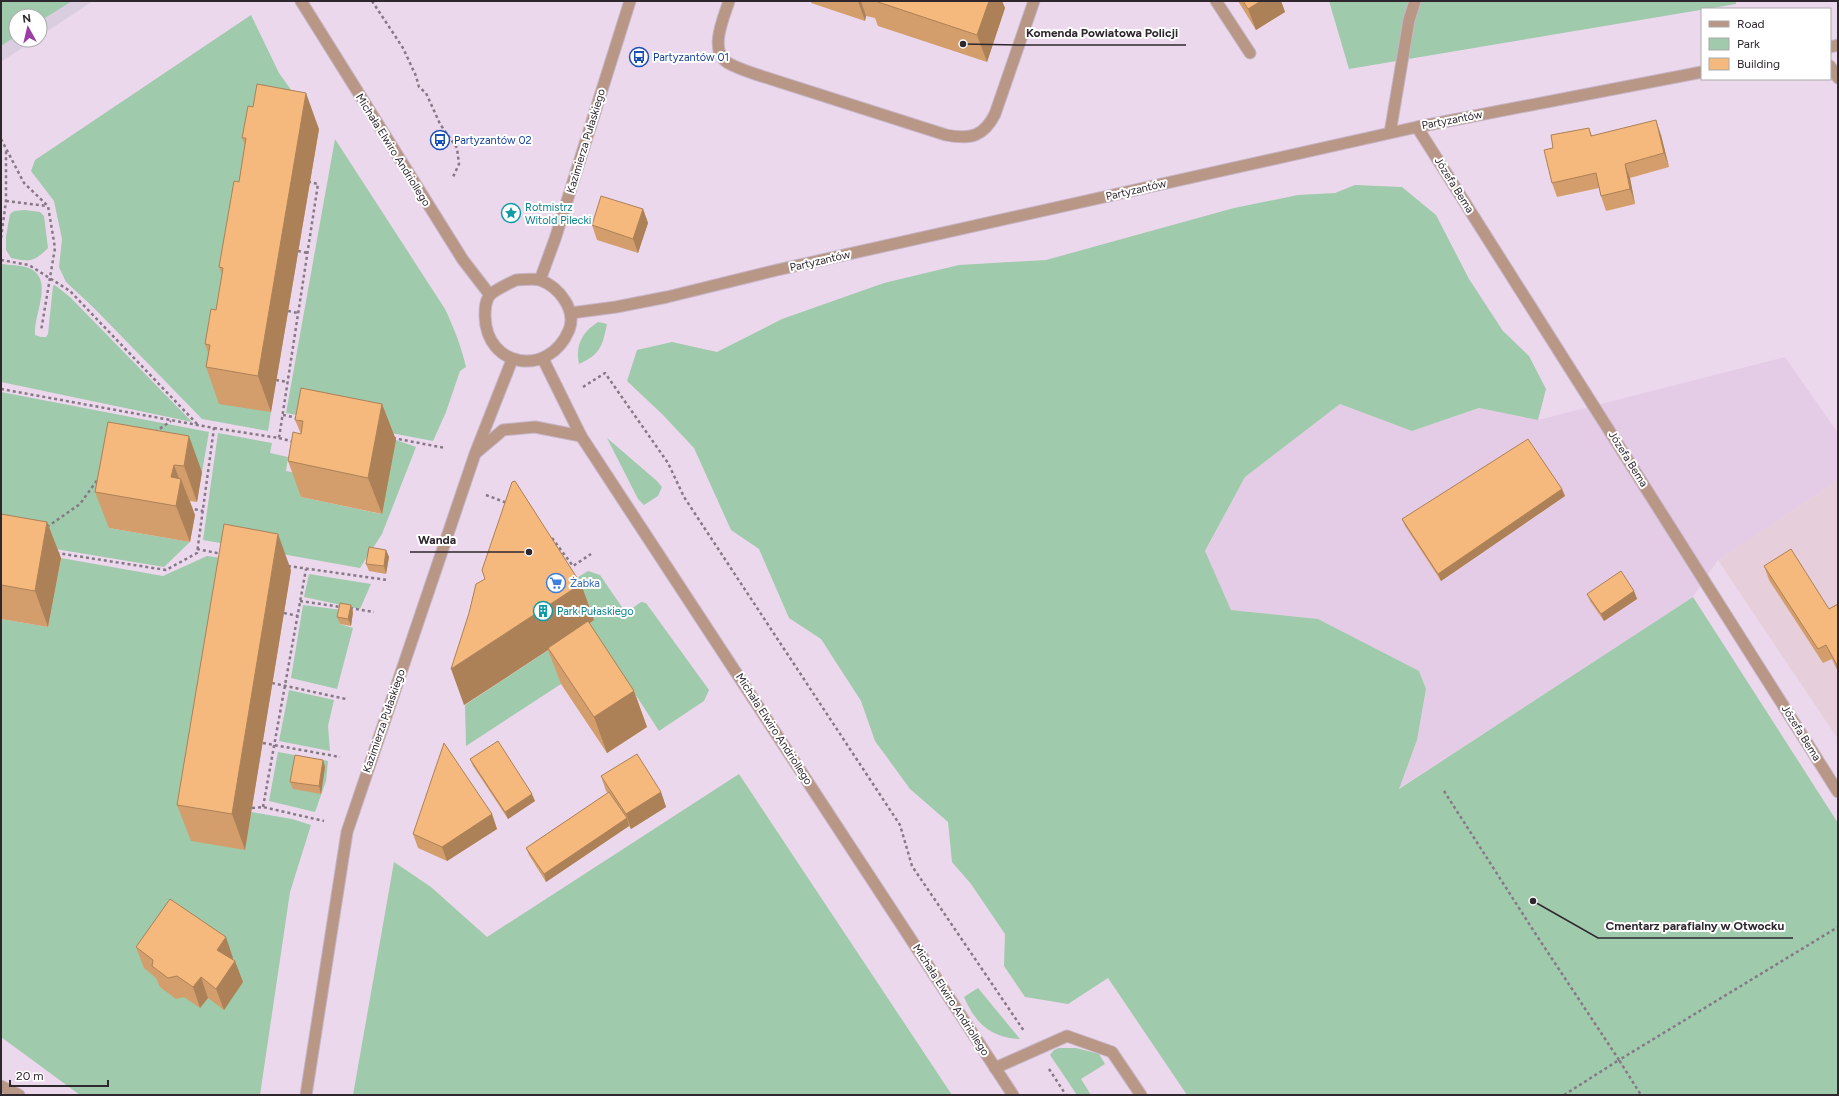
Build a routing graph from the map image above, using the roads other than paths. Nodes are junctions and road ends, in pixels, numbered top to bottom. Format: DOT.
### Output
graph roads {
  1 [pos="301,1"];
  2 [pos="630,1"];
  3 [pos="729,1"];
  4 [pos="1216,1"];
  5 [pos="1415,1"];
  6 [pos="1032,2"];
  7 [pos="1250,53"];
  8 [pos="1831,68"];
  9 [pos="1701,72"];
  10 [pos="1838,78"];
  11 [pos="1417,127"];
  12 [pos="1390,133"];
  13 [pos="540,280"];
  14 [pos="490,295"];
  15 [pos="571,313"];
  16 [pos="543,359"];
  17 [pos="512,360"];
  18 [pos="581,436"];
  19 [pos="475,454"];
  20 [pos="1838,792"];
  21 [pos="995,1068"];
  22 [pos="1,1086"];
  23 [pos="18,1095"];
  24 [pos="306,1095"];
  25 [pos="1013,1095"];
  26 [pos="1141,1095"];
  1 -- 14 [label="street, Michała Elwiro Andriollego"];
  2 -- 13 [label="street, Kazimierza Pułaskiego"];
  3 -- 6 [label="street"];
  4 -- 7 [label="street"];
  5 -- 12 [label="street"];
  8 -- 10 [label="street"];
  9 -- 11 [label="street, Partyzantów"];
  11 -- 12 [label="street, Partyzantów"];
  11 -- 20 [label="street, Józefa Bema"];
  12 -- 15 [label="street, Partyzantów"];
  13 -- 14 [label="street"];
  13 -- 15 [label="street"];
  14 -- 17 [label="street"];
  15 -- 16 [label="street"];
  16 -- 17 [label="street"];
  16 -- 18 [label="street, Michała Elwiro Andriollego"];
  17 -- 19 [label="street, Kazimierza Pułaskiego"];
  18 -- 19 [label="street"];
  18 -- 21 [label="street, Michała Elwiro Andriollego"];
  19 -- 24 [label="street, Kazimierza Pułaskiego"];
  21 -- 25 [label="street, Michała Elwiro Andriollego"];
  21 -- 26 [label="street"];
  22 -- 23 [label="street"];
}
